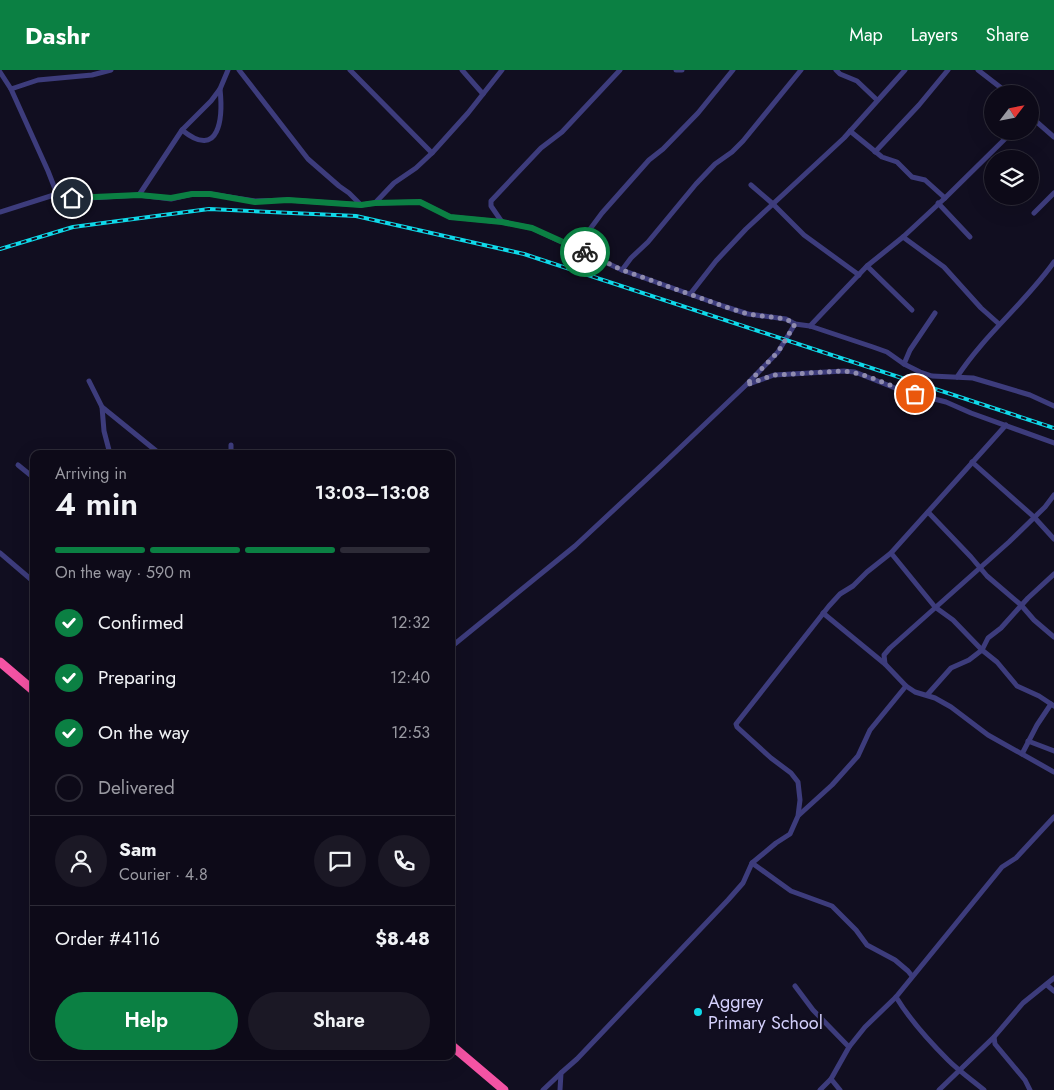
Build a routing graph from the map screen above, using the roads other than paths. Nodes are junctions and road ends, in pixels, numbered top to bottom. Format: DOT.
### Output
graph roads {
  1 [pos="111,70"];
  2 [pos="228,70"];
  3 [pos="239,70"];
  4 [pos="350,70"];
  5 [pos="462,70"];
  6 [pos="502,70"];
  7 [pos="620,70"];
  8 [pos="676,70"];
  9 [pos="682,70"];
  10 [pos="722,70"];
  11 [pos="801,70"];
  12 [pos="836,70"];
  13 [pos="905,70"];
  14 [pos="948,70"];
  15 [pos="978,70"];
  16 [pos="0,72"];
  17 [pos="730,72"];
  18 [pos="997,85"];
  19 [pos="11,89"];
  20 [pos="220,89"];
  21 [pos="483,94"];
  22 [pos="877,100"];
  23 [pos="1039,122"];
  24 [pos="182,130"];
  25 [pos="1051,130"];
  26 [pos="850,131"];
  27 [pos="1054,137"];
  28 [pos="1004,140"];
  29 [pos="875,152"];
  30 [pos="432,153"];
  31 [pos="751,185"];
  32 [pos="1054,193"];
  33 [pos="57,194"];
  34 [pos="139,195"];
  35 [pos="945,198"];
  36 [pos="375,203"];
  37 [pos="938,203"];
  38 [pos="773,204"];
  39 [pos="361,205"];
  40 [pos="0,212"];
  41 [pos="1034,213"];
  42 [pos="502,222"];
  43 [pos="970,236"];
  44 [pos="902,237"];
  45 [pos="576,248"];
  46 [pos="1054,262"];
  47 [pos="868,266"];
  48 [pos="622,270"];
  49 [pos="859,275"];
  50 [pos="691,293"];
  51 [pos="912,310"];
  52 [pos="934,313"];
  53 [pos="795,324"];
  54 [pos="999,324"];
  55 [pos="810,326"];
  56 [pos="904,364"];
  57 [pos="957,376"];
  58 [pos="89,381"];
  59 [pos="746,385"];
  60 [pos="1054,406"];
  61 [pos="102,407"];
  62 [pos="1006,424"];
  63 [pos="1054,443"];
  64 [pos="231,446"];
  65 [pos="109,450"];
  66 [pos="155,450"];
  67 [pos="231,450"];
  68 [pos="972,462"];
  69 [pos="18,465"];
  70 [pos="30,475"];
  71 [pos="1054,495"];
  72 [pos="928,512"];
  73 [pos="1034,517"];
  74 [pos="1054,539"];
  75 [pos="0,553"];
  76 [pos="891,553"];
  77 [pos="980,568"];
  78 [pos="1054,574"];
  79 [pos="30,579"];
  80 [pos="1021,605"];
  81 [pos="936,607"];
  82 [pos="823,613"];
  83 [pos="1054,637"];
  84 [pos="455,644"];
  85 [pos="982,650"];
  86 [pos="0,662"];
  87 [pos="884,664"];
  88 [pos="906,686"];
  89 [pos="30,687"];
  90 [pos="927,695"];
  91 [pos="1052,705"];
  92 [pos="1028,741"];
  93 [pos="1054,751"];
  94 [pos="1022,754"];
  95 [pos="1054,772"];
  96 [pos="798,816"];
  97 [pos="1054,817"];
  98 [pos="752,864"];
  99 [pos="912,976"];
  100 [pos="1054,978"];
  101 [pos="1047,985"];
  102 [pos="795,986"];
  103 [pos="1054,990"];
  104 [pos="896,997"];
  105 [pos="994,1037"];
  106 [pos="455,1047"];
  107 [pos="850,1047"];
  108 [pos="959,1070"];
  109 [pos="561,1073"];
  110 [pos="831,1079"];
  111 [pos="504,1090"];
  112 [pos="543,1090"];
  113 [pos="560,1090"];
  114 [pos="820,1090"];
  115 [pos="840,1090"];
  116 [pos="939,1090"];
  117 [pos="984,1090"];
  118 [pos="1030,1090"];
  1 -- 19 [label="street"];
  2 -- 20 [label="street"];
  3 -- 39 [label="street"];
  4 -- 30 [label="street"];
  5 -- 21 [label="street"];
  6 -- 21 [label="street"];
  7 -- 42 [label="street"];
  8 -- 9 [label="street"];
  10 -- 17 [label="street"];
  11 -- 48 [label="street"];
  12 -- 22 [label="street"];
  13 -- 22 [label="street"];
  14 -- 29 [label="street"];
  15 -- 18 [label="street"];
  16 -- 19 [label="street"];
  17 -- 45 [label="street"];
  19 -- 33 [label="street"];
  20 -- 24 [label="street"];
  20 -- 24 [label="street"];
  21 -- 30 [label="street"];
  22 -- 26 [label="street"];
  23 -- 25 [label="street"];
  24 -- 34 [label="street"];
  25 -- 27 [label="street"];
  26 -- 29 [label="street"];
  26 -- 38 [label="street"];
  28 -- 35 [label="street"];
  29 -- 35 [label="street"];
  30 -- 36 [label="street"];
  31 -- 38 [label="street"];
  32 -- 41 [label="street"];
  33 -- 34 [label="street"];
  33 -- 40 [label="street"];
  34 -- 39 [label="street"];
  35 -- 37 [label="street"];
  36 -- 39 [label="street"];
  36 -- 42 [label="street"];
  37 -- 43 [label="street"];
  37 -- 44 [label="street"];
  38 -- 49 [label="street"];
  38 -- 50 [label="street"];
  42 -- 45 [label="street"];
  44 -- 47 [label="street"];
  44 -- 54 [label="street"];
  45 -- 48 [label="street"];
  46 -- 54 [label="street"];
  47 -- 49 [label="street"];
  47 -- 51 [label="street"];
  48 -- 50 [label="street"];
  49 -- 55 [label="street"];
  50 -- 53 [label="street"];
  52 -- 56 [label="street"];
  53 -- 55 [label="street"];
  53 -- 59 [label="street"];
  54 -- 57 [label="street"];
  55 -- 56 [label="street"];
  56 -- 57 [label="street"];
  57 -- 60 [label="street"];
  58 -- 61 [label="street"];
  59 -- 62 [label="street"];
  59 -- 84 [label="street"];
  61 -- 65 [label="street"];
  61 -- 66 [label="street"];
  62 -- 63 [label="street"];
  62 -- 68 [label="street"];
  64 -- 67 [label="street"];
  68 -- 72 [label="street"];
  68 -- 73 [label="street"];
  69 -- 70 [label="street"];
  71 -- 73 [label="street"];
  72 -- 76 [label="street"];
  72 -- 77 [label="street"];
  73 -- 74 [label="street"];
  73 -- 77 [label="street"];
  75 -- 79 [label="street"];
  76 -- 81 [label="street"];
  76 -- 82 [label="street"];
  77 -- 80 [label="street"];
  77 -- 81 [label="street"];
  78 -- 80 [label="street"];
  80 -- 83 [label="street"];
  80 -- 85 [label="street"];
  81 -- 85 [label="street"];
  81 -- 87 [label="street"];
  82 -- 87 [label="street"];
  82 -- 96 [label="street"];
  85 -- 90 [label="street"];
  85 -- 91 [label="street"];
  86 -- 89 [label="highway"];
  87 -- 88 [label="street"];
  88 -- 90 [label="street"];
  88 -- 96 [label="street"];
  90 -- 94 [label="street"];
  91 -- 92 [label="street"];
  92 -- 93 [label="street"];
  92 -- 94 [label="street"];
  94 -- 95 [label="street"];
  96 -- 98 [label="street"];
  97 -- 99 [label="street"];
  98 -- 99 [label="street"];
  98 -- 109 [label="street"];
  99 -- 104 [label="street"];
  100 -- 101 [label="street"];
  101 -- 103 [label="street"];
  101 -- 105 [label="street"];
  102 -- 107 [label="street"];
  104 -- 107 [label="street"];
  104 -- 108 [label="street"];
  105 -- 108 [label="street"];
  105 -- 118 [label="street"];
  106 -- 111 [label="highway"];
  107 -- 110 [label="street"];
  108 -- 116 [label="street"];
  108 -- 117 [label="street"];
  109 -- 112 [label="street"];
  109 -- 113 [label="street"];
  110 -- 114 [label="street"];
  110 -- 115 [label="street"];
}
